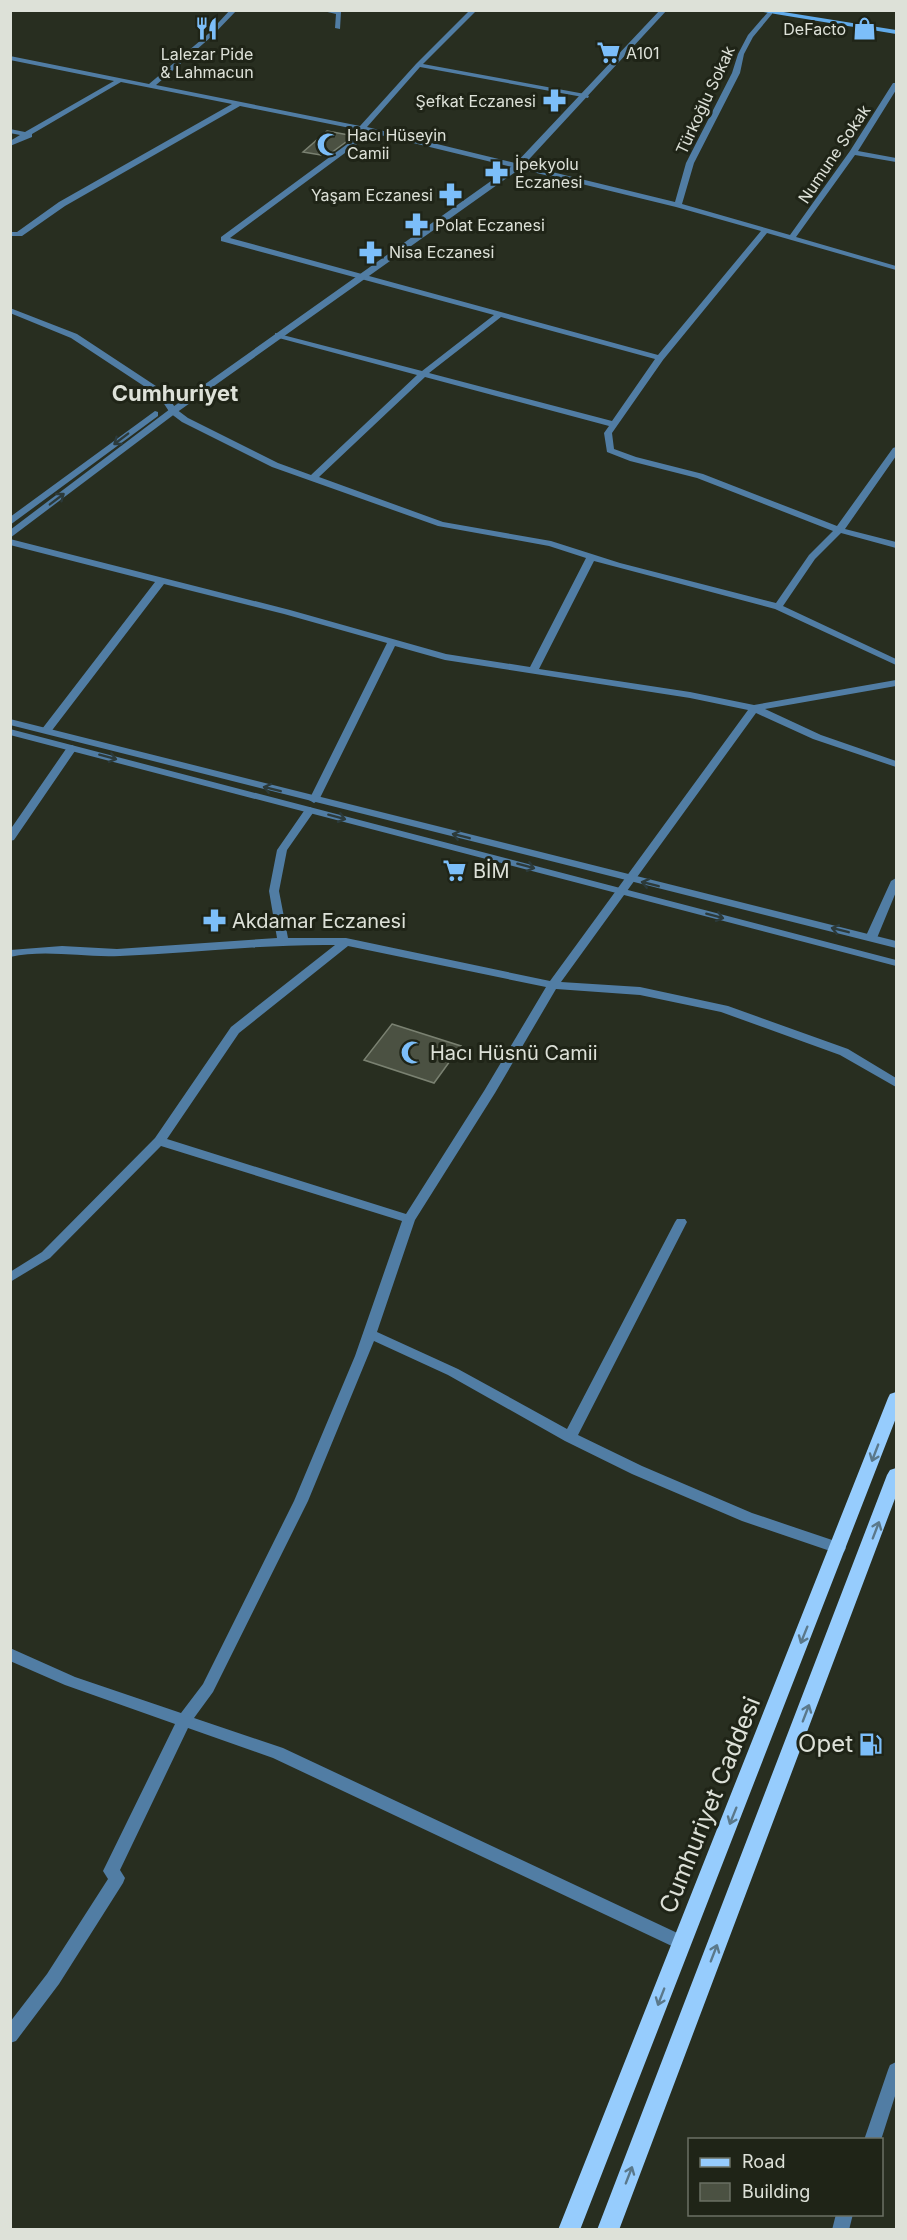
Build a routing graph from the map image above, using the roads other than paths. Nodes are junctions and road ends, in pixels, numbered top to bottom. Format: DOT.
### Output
graph roads {
  1 [pos="234,10"];
  2 [pos="322,10"];
  3 [pos="474,10"];
  4 [pos="657,10"];
  5 [pos="664,10"];
  6 [pos="755,10"];
  7 [pos="790,10"];
  8 [pos="770,13"];
  9 [pos="897,27"];
  10 [pos="338,28"];
  11 [pos="897,32"];
  12 [pos="10,58"];
  13 [pos="418,65"];
  14 [pos="120,80"];
  15 [pos="897,85"];
  16 [pos="150,86"];
  17 [pos="581,95"];
  18 [pos="238,104"];
  19 [pos="361,129"];
  20 [pos="371,130"];
  21 [pos="10,131"];
  22 [pos="29,135"];
  23 [pos="10,144"];
  24 [pos="853,152"];
  25 [pos="897,160"];
  26 [pos="514,164"];
  27 [pos="678,205"];
  28 [pos="765,231"];
  29 [pos="10,234"];
  30 [pos="792,237"];
  31 [pos="897,257"];
  32 [pos="894,267"];
  33 [pos="355,276"];
  34 [pos="10,310"];
  35 [pos="499,315"];
  36 [pos="278,335"];
  37 [pos="660,358"];
  38 [pos="423,374"];
  39 [pos="171,407"];
  40 [pos="613,424"];
  41 [pos="897,450"];
  42 [pos="314,477"];
  43 [pos="10,522"];
  44 [pos="839,530"];
  45 [pos="10,535"];
  46 [pos="10,542"];
  47 [pos="897,544"];
  48 [pos="591,557"];
  49 [pos="160,582"];
  50 [pos="778,607"];
  51 [pos="392,643"];
  52 [pos="897,662"];
  53 [pos="533,671"];
  54 [pos="897,683"];
  55 [pos="754,708"];
  56 [pos="10,722"];
  57 [pos="10,732"];
  58 [pos="46,732"];
  59 [pos="72,748"];
  60 [pos="897,764"];
  61 [pos="312,805"];
  62 [pos="10,838"];
  63 [pos="629,878"];
  64 [pos="897,881"];
  65 [pos="621,891"];
  66 [pos="871,938"];
  67 [pos="283,940"];
  68 [pos="346,942"];
  69 [pos="897,945"];
  70 [pos="13,951"];
  71 [pos="897,963"];
  72 [pos="553,985"];
  73 [pos="897,1083"];
  74 [pos="159,1141"];
  75 [pos="409,1219"];
  76 [pos="681,1222"];
  77 [pos="10,1278"];
  78 [pos="370,1334"];
  79 [pos="897,1398"];
  80 [pos="570,1437"];
  81 [pos="897,1476"];
  82 [pos="838,1548"];
  83 [pos="10,1654"];
  84 [pos="184,1720"];
  85 [pos="682,1943"];
  86 [pos="10,2036"];
  87 [pos="897,2070"];
  88 [pos="872,2138"];
  89 [pos="570,2229"];
  90 [pos="608,2229"];
  1 -- 16 [label="street"];
  2 -- 10 [label="street"];
  3 -- 13 [label="street"];
  4 -- 17 [label="street"];
  5 -- 17 [label="street"];
  6 -- 8 [label="main road"];
  7 -- 9 [label="main road"];
  8 -- 11 [label="main road"];
  8 -- 27 [label="street, Türkoğlu Sokak"];
  12 -- 14 [label="street"];
  13 -- 17 [label="street"];
  13 -- 19 [label="street"];
  14 -- 16 [label="street"];
  14 -- 22 [label="street"];
  15 -- 24 [label="street, Numune Sokak"];
  16 -- 18 [label="street"];
  17 -- 26 [label="street"];
  18 -- 19 [label="street"];
  18 -- 29 [label="street"];
  19 -- 20 [label="street"];
  20 -- 26 [label="street"];
  20 -- 33 [label="street"];
  21 -- 22 [label="street"];
  22 -- 23 [label="street"];
  24 -- 25 [label="street"];
  24 -- 30 [label="street, Numune Sokak"];
  26 -- 27 [label="street"];
  26 -- 33 [label="street"];
  27 -- 28 [label="street"];
  28 -- 30 [label="street"];
  28 -- 37 [label="street"];
  30 -- 32 [label="street"];
  31 -- 32 [label="street"];
  33 -- 35 [label="street"];
  33 -- 36 [label="street"];
  33 -- 39 [label="street"];
  34 -- 39 [label="street"];
  35 -- 37 [label="street"];
  35 -- 38 [label="street"];
  36 -- 38 [label="street"];
  36 -- 39 [label="street"];
  37 -- 40 [label="street"];
  38 -- 40 [label="street"];
  38 -- 42 [label="street"];
  39 -- 42 [label="street"];
  39 -- 43 [label="street, one-way"];
  45 -- 39 [label="street, one-way"];
  40 -- 44 [label="street"];
  41 -- 44 [label="street"];
  42 -- 48 [label="street"];
  44 -- 47 [label="street"];
  44 -- 50 [label="street"];
  46 -- 49 [label="street"];
  48 -- 50 [label="street"];
  48 -- 53 [label="street"];
  49 -- 51 [label="street"];
  49 -- 58 [label="street"];
  50 -- 52 [label="street"];
  51 -- 53 [label="street"];
  51 -- 61 [label="street"];
  53 -- 55 [label="street"];
  54 -- 55 [label="street"];
  55 -- 60 [label="street"];
  55 -- 63 [label="street"];
  56 -- 58 [label="street"];
  57 -- 59 [label="street"];
  61 -- 58 [label="street, one-way"];
  59 -- 61 [label="street, one-way"];
  59 -- 62 [label="street"];
  63 -- 61 [label="street, one-way"];
  61 -- 65 [label="street, one-way"];
  61 -- 67 [label="street"];
  63 -- 65 [label="street"];
  66 -- 63 [label="street, one-way"];
  64 -- 66 [label="street"];
  65 -- 71 [label="street, one-way"];
  65 -- 72 [label="street"];
  66 -- 69 [label="street"];
  67 -- 68 [label="street"];
  67 -- 70 [label="street"];
  68 -- 72 [label="street"];
  68 -- 74 [label="street"];
  72 -- 73 [label="street"];
  72 -- 75 [label="street"];
  74 -- 75 [label="street"];
  74 -- 77 [label="street"];
  75 -- 78 [label="street"];
  76 -- 80 [label="street"];
  78 -- 80 [label="street"];
  78 -- 84 [label="street"];
  79 -- 82 [label="main road, Cumhuriyet Caddesi, one-way"];
  80 -- 82 [label="street"];
  90 -- 81 [label="main road, one-way"];
  82 -- 85 [label="main road, Cumhuriyet Caddesi, one-way"];
  83 -- 84 [label="street"];
  84 -- 85 [label="street"];
  84 -- 86 [label="street"];
  85 -- 89 [label="main road, Cumhuriyet Caddesi, one-way"];
  87 -- 88 [label="street"];
}
